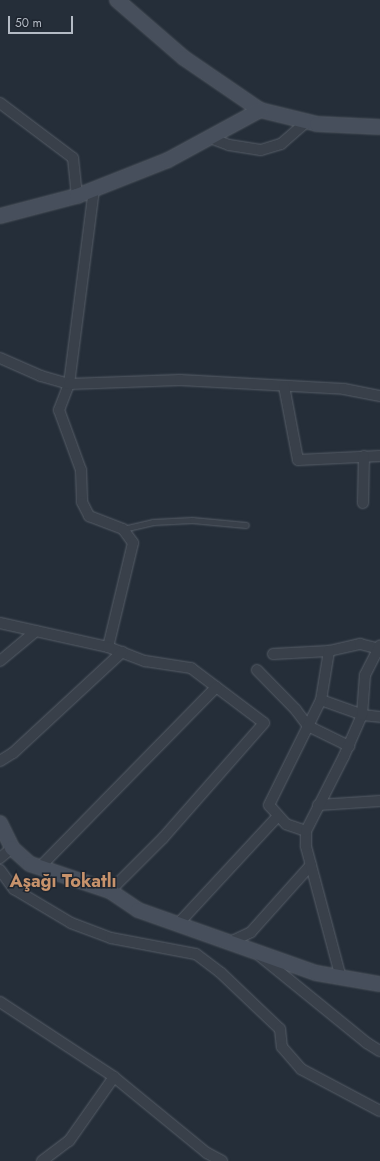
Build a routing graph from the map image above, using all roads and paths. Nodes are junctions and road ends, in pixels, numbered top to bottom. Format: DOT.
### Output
graph roads {
  1 [pos="117,0"];
  2 [pos="0,103"];
  3 [pos="260,110"];
  4 [pos="307,121"];
  5 [pos="380,127"];
  6 [pos="208,137"];
  7 [pos="94,189"];
  8 [pos="77,196"];
  9 [pos="0,216"];
  10 [pos="0,358"];
  11 [pos="68,384"];
  12 [pos="284,386"];
  13 [pos="380,396"];
  14 [pos="364,456"];
  15 [pos="380,456"];
  16 [pos="364,503"];
  17 [pos="246,525"];
  18 [pos="123,528"];
  19 [pos="0,623"];
  20 [pos="36,631"];
  21 [pos="108,647"];
  22 [pos="380,648"];
  23 [pos="329,651"];
  24 [pos="122,652"];
  25 [pos="273,654"];
  26 [pos="0,661"];
  27 [pos="257,670"];
  28 [pos="216,686"];
  29 [pos="321,700"];
  30 [pos="361,714"];
  31 [pos="380,717"];
  32 [pos="308,726"];
  33 [pos="349,746"];
  34 [pos="0,761"];
  35 [pos="380,801"];
  36 [pos="318,805"];
  37 [pos="277,817"];
  38 [pos="0,823"];
  39 [pos="306,831"];
  40 [pos="12,848"];
  41 [pos="0,858"];
  42 [pos="311,865"];
  43 [pos="40,867"];
  44 [pos="0,870"];
  45 [pos="110,892"];
  46 [pos="178,924"];
  47 [pos="230,942"];
  48 [pos="252,950"];
  49 [pos="341,978"];
  50 [pos="380,984"];
  51 [pos="0,1002"];
  52 [pos="380,1051"];
  53 [pos="114,1077"];
  54 [pos="380,1111"];
  55 [pos="42,1161"];
  56 [pos="222,1161"];
  1 -- 3 [label="street"];
  2 -- 8 [label="street"];
  3 -- 4 [label="street"];
  3 -- 6 [label="street"];
  4 -- 5 [label="street"];
  4 -- 6 [label="street"];
  6 -- 7 [label="street"];
  7 -- 8 [label="street"];
  7 -- 11 [label="street"];
  8 -- 9 [label="street"];
  10 -- 11 [label="street"];
  11 -- 12 [label="street"];
  11 -- 18 [label="street"];
  12 -- 13 [label="street"];
  12 -- 14 [label="street"];
  14 -- 15 [label="street"];
  14 -- 16 [label="street"];
  17 -- 18 [label="lane"];
  18 -- 21 [label="street"];
  19 -- 20 [label="street"];
  20 -- 21 [label="street"];
  20 -- 26 [label="street"];
  21 -- 24 [label="street"];
  22 -- 23 [label="street"];
  22 -- 30 [label="street"];
  23 -- 25 [label="street"];
  23 -- 29 [label="street"];
  24 -- 28 [label="street"];
  24 -- 34 [label="street"];
  27 -- 32 [label="street"];
  28 -- 43 [label="street"];
  28 -- 45 [label="street"];
  29 -- 30 [label="street"];
  29 -- 32 [label="street"];
  30 -- 31 [label="street"];
  30 -- 33 [label="street"];
  32 -- 33 [label="street"];
  32 -- 37 [label="street"];
  33 -- 36 [label="street"];
  35 -- 36 [label="street"];
  36 -- 39 [label="street"];
  37 -- 39 [label="street"];
  37 -- 46 [label="street"];
  38 -- 40 [label="street"];
  39 -- 42 [label="street"];
  40 -- 41 [label="street"];
  40 -- 43 [label="street"];
  42 -- 47 [label="street"];
  42 -- 49 [label="street"];
  43 -- 45 [label="street"];
  44 -- 54 [label="street"];
  45 -- 46 [label="street"];
  46 -- 47 [label="street"];
  47 -- 48 [label="street"];
  48 -- 49 [label="street"];
  48 -- 52 [label="street"];
  49 -- 50 [label="street"];
  51 -- 53 [label="street"];
  53 -- 55 [label="street"];
  53 -- 56 [label="street"];
}
